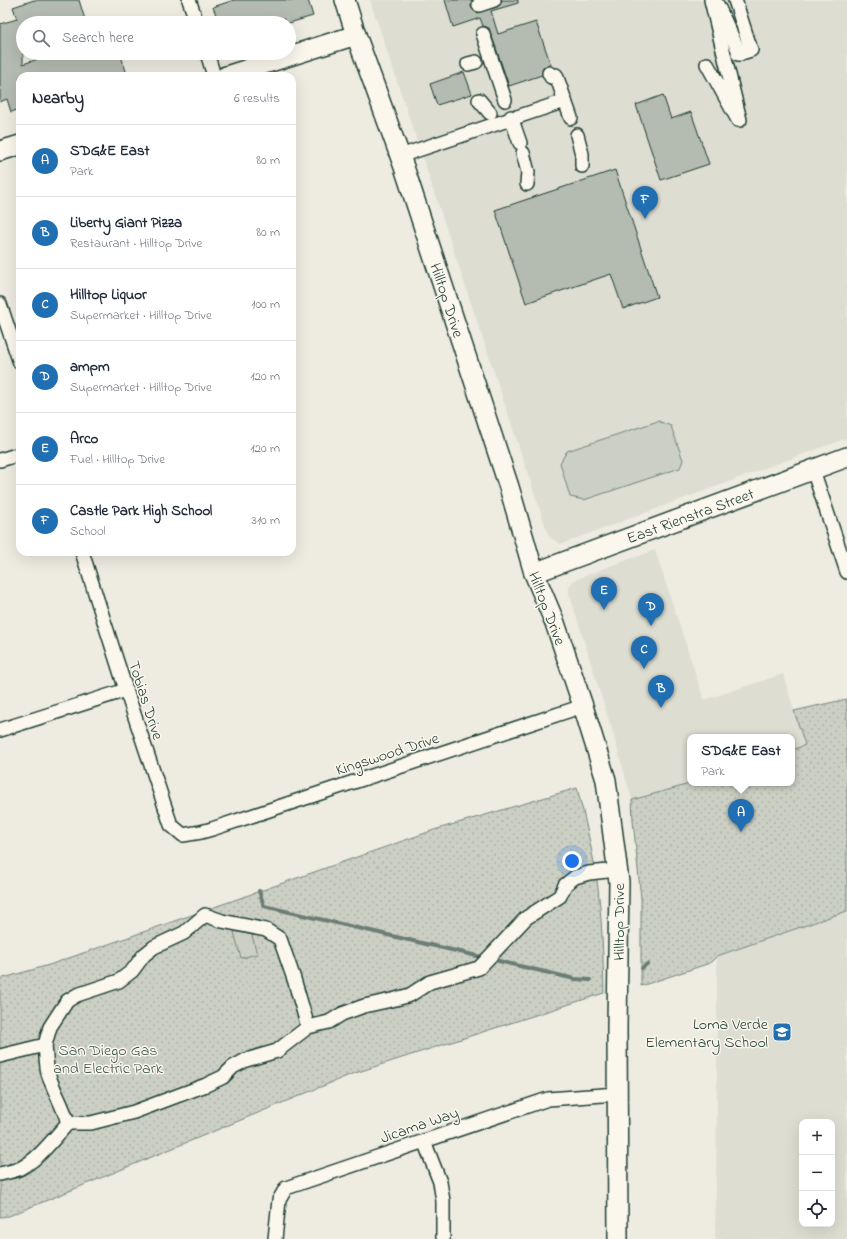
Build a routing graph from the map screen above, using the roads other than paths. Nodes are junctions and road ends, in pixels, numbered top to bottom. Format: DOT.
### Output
graph roads {
  1 [pos="189,0"];
  2 [pos="345,0"];
  3 [pos="494,0"];
  4 [pos="710,0"];
  5 [pos="715,0"];
  6 [pos="735,0"];
  7 [pos="477,2"];
  8 [pos="195,16"];
  9 [pos="483,34"];
  10 [pos="356,35"];
  11 [pos="296,54"];
  12 [pos="731,56"];
  13 [pos="209,60"];
  14 [pos="277,60"];
  15 [pos="707,64"];
  16 [pos="213,72"];
  17 [pos="239,72"];
  18 [pos="549,73"];
  19 [pos="505,93"];
  20 [pos="479,100"];
  21 [pos="566,101"];
  22 [pos="490,113"];
  23 [pos="511,118"];
  24 [pos="571,118"];
  25 [pos="577,135"];
  26 [pos="16,146"];
  27 [pos="0,151"];
  28 [pos="400,156"];
  29 [pos="582,166"];
  30 [pos="528,184"];
  31 [pos="0,304"];
  32 [pos="16,351"];
  33 [pos="16,455"];
  34 [pos="847,457"];
  35 [pos="0,460"];
  36 [pos="814,470"];
  37 [pos="83,556"];
  38 [pos="847,572"];
  39 [pos="534,573"];
  40 [pos="126,690"];
  41 [pos="583,706"];
  42 [pos="0,730"];
  43 [pos="201,832"];
  44 [pos="617,870"];
  45 [pos="308,1028"];
  46 [pos="45,1045"];
  47 [pos="0,1056"];
  48 [pos="618,1094"];
  49 [pos="68,1123"];
  50 [pos="424,1141"];
  51 [pos="0,1174"];
  52 [pos="275,1239"];
  53 [pos="443,1239"];
  54 [pos="618,1239"];
  1 -- 8 [label="street"];
  2 -- 10 [label="main road, Hilltop Drive"];
  3 -- 7 [label="street"];
  4 -- 12 [label="street"];
  5 -- 12 [label="street"];
  6 -- 12 [label="street"];
  9 -- 19 [label="street"];
  10 -- 11 [label="main road"];
  10 -- 28 [label="main road, Hilltop Drive"];
  12 -- 15 [label="street"];
  13 -- 16 [label="street"];
  14 -- 17 [label="main road"];
  18 -- 21 [label="street"];
  20 -- 22 [label="street"];
  21 -- 23 [label="street"];
  21 -- 24 [label="street"];
  23 -- 28 [label="street"];
  23 -- 30 [label="street"];
  25 -- 29 [label="street"];
  26 -- 27 [label="main road"];
  28 -- 39 [label="main road, Hilltop Drive"];
  31 -- 32 [label="street"];
  33 -- 35 [label="street"];
  34 -- 36 [label="main road, East Rienstra Street"];
  36 -- 38 [label="street"];
  36 -- 39 [label="main road, East Rienstra Street"];
  37 -- 40 [label="street, Tobias Drive"];
  39 -- 41 [label="main road, Hilltop Drive"];
  40 -- 42 [label="street"];
  40 -- 43 [label="street, Tobias Drive"];
  41 -- 43 [label="street, Kingswood Drive"];
  41 -- 44 [label="main road, Hilltop Drive"];
  44 -- 45 [label="street"];
  44 -- 48 [label="main road, Hilltop Drive"];
  45 -- 46 [label="street"];
  45 -- 49 [label="street"];
  46 -- 47 [label="street"];
  46 -- 49 [label="street"];
  48 -- 50 [label="street, Jicama Way"];
  48 -- 54 [label="main road, Hilltop Drive"];
  49 -- 51 [label="street"];
  50 -- 52 [label="street, Jicama Way"];
  50 -- 53 [label="street"];
}
